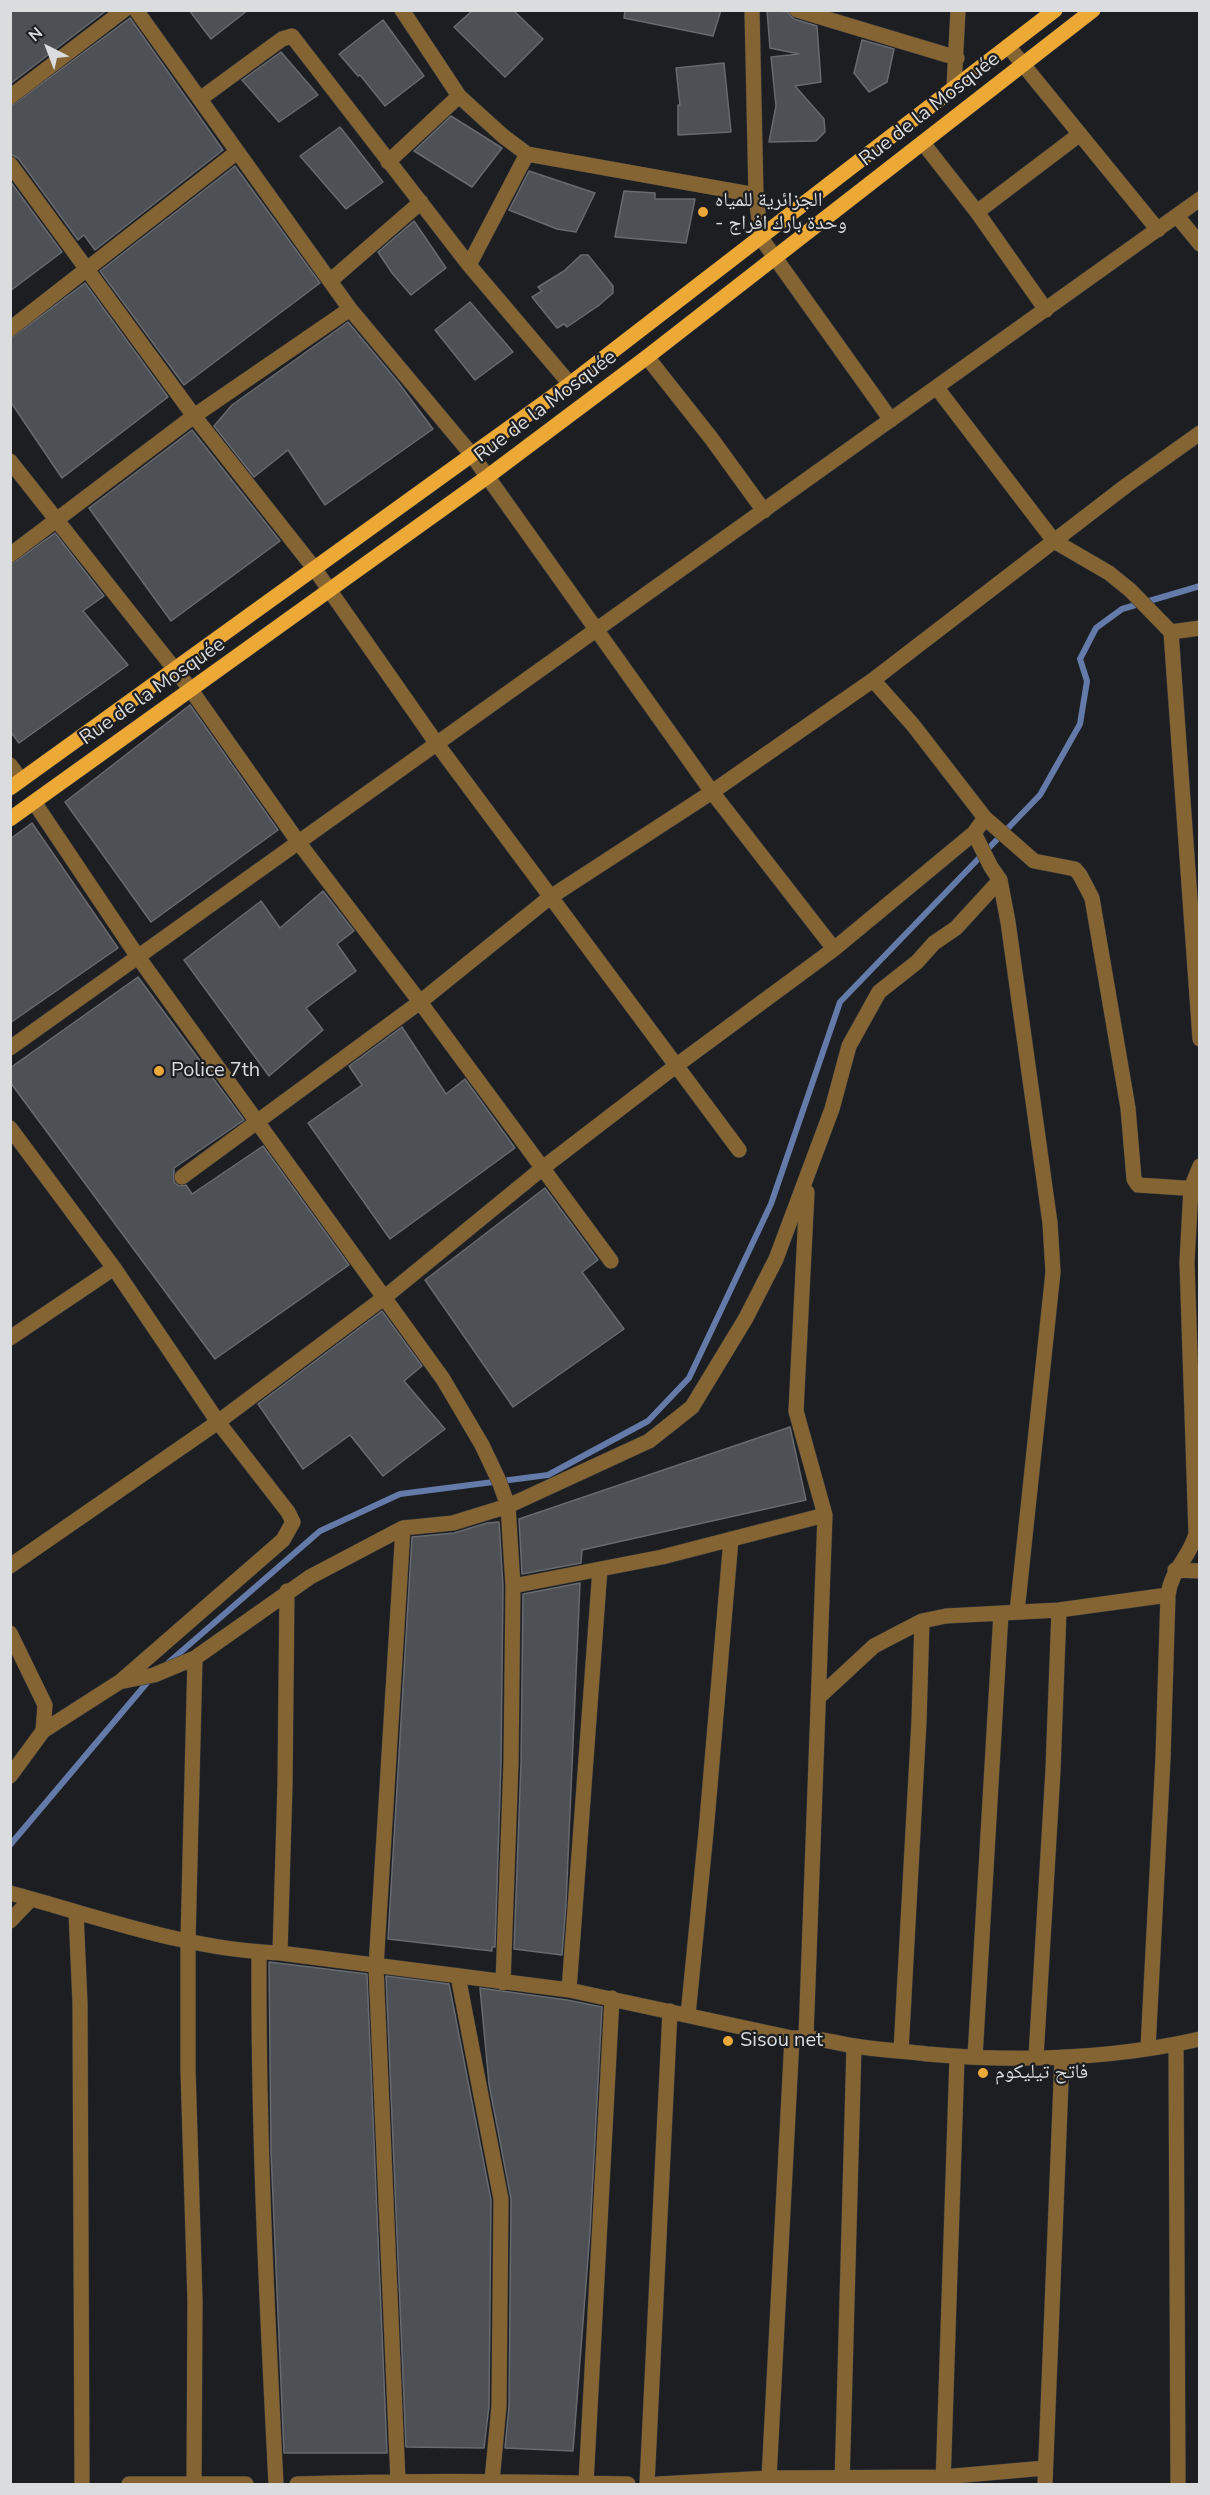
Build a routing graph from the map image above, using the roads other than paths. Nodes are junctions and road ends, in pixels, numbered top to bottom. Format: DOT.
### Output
graph roads {
  1 [pos="124,10"];
  2 [pos="136,10"];
  3 [pos="402,10"];
  4 [pos="752,10"];
  5 [pos="797,10"];
  6 [pos="958,10"];
  7 [pos="1055,10"];
  8 [pos="1093,10"];
  9 [pos="1008,46"];
  10 [pos="957,57"];
  11 [pos="1023,64"];
  12 [pos="954,87"];
  13 [pos="459,96"];
  14 [pos="10,97"];
  15 [pos="200,99"];
  16 [pos="1080,134"];
  17 [pos="923,143"];
  18 [pos="237,152"];
  19 [pos="527,154"];
  20 [pos="388,162"];
  21 [pos="10,164"];
  22 [pos="756,195"];
  23 [pos="1200,198"];
  24 [pos="421,202"];
  25 [pos="976,212"];
  26 [pos="1177,216"];
  27 [pos="1158,230"];
  28 [pos="761,238"];
  29 [pos="1200,244"];
  30 [pos="774,259"];
  31 [pos="470,265"];
  32 [pos="86,268"];
  33 [pos="330,281"];
  34 [pos="350,309"];
  35 [pos="1046,310"];
  36 [pos="10,329"];
  37 [pos="647,357"];
  38 [pos="570,384"];
  39 [pos="937,387"];
  40 [pos="194,416"];
  41 [pos="891,420"];
  42 [pos="1200,433"];
  43 [pos="472,455"];
  44 [pos="10,461"];
  45 [pos="487,477"];
  46 [pos="764,511"];
  47 [pos="57,521"];
  48 [pos="1054,541"];
  49 [pos="10,555"];
  50 [pos="314,568"];
  51 [pos="330,592"];
  52 [pos="1200,628"];
  53 [pos="598,629"];
  54 [pos="1172,632"];
  55 [pos="176,670"];
  56 [pos="873,680"];
  57 [pos="191,690"];
  58 [pos="436,744"];
  59 [pos="10,765"];
  60 [pos="16,784"];
  61 [pos="712,792"];
  62 [pos="34,802"];
  63 [pos="985,818"];
  64 [pos="10,819"];
  65 [pos="974,833"];
  66 [pos="298,843"];
  67 [pos="1000,880"];
  68 [pos="549,898"];
  69 [pos="834,949"];
  70 [pos="138,957"];
  71 [pos="420,1002"];
  72 [pos="1200,1039"];
  73 [pos="10,1048"];
  74 [pos="677,1065"];
  75 [pos="256,1121"];
  76 [pos="10,1128"];
  77 [pos="739,1150"];
  78 [pos="1200,1166"];
  79 [pos="544,1167"];
  80 [pos="182,1177"];
  81 [pos="808,1177"];
  82 [pos="1195,1188"];
  83 [pos="611,1261"];
  84 [pos="114,1268"];
  85 [pos="385,1297"];
  86 [pos="10,1338"];
  87 [pos="218,1422"];
  88 [pos="508,1506"];
  89 [pos="825,1515"];
  90 [pos="403,1528"];
  91 [pos="731,1539"];
  92 [pos="10,1566"];
  93 [pos="600,1569"];
  94 [pos="1175,1570"];
  95 [pos="1200,1571"];
  96 [pos="513,1586"];
  97 [pos="287,1591"];
  98 [pos="1168,1595"];
  99 [pos="1059,1610"];
  100 [pos="1009,1613"];
  101 [pos="922,1621"];
  102 [pos="10,1633"];
  103 [pos="195,1658"];
  104 [pos="121,1681"];
  105 [pos="819,1697"];
  106 [pos="43,1731"];
  107 [pos="10,1776"];
  108 [pos="10,1893"];
  109 [pos="31,1899"];
  110 [pos="76,1912"];
  111 [pos="10,1921"];
  112 [pos="188,1941"];
  113 [pos="259,1952"];
  114 [pos="280,1953"];
  115 [pos="376,1967"];
  116 [pos="458,1976"];
  117 [pos="503,1983"];
  118 [pos="569,1990"];
  119 [pos="612,1998"];
  120 [pos="670,2011"];
  121 [pos="688,2015"];
  122 [pos="799,2037"];
  123 [pos="1200,2039"];
  124 [pos="1176,2044"];
  125 [pos="854,2046"];
  126 [pos="1148,2048"];
  127 [pos="901,2051"];
  128 [pos="957,2057"];
  129 [pos="975,2057"];
  130 [pos="1036,2057"];
  131 [pos="1062,2057"];
  132 [pos="1045,2468"];
  133 [pos="769,2478"];
  134 [pos="398,2481"];
  135 [pos="492,2481"];
  136 [pos="843,2481"];
  137 [pos="943,2481"];
  138 [pos="194,2483"];
  139 [pos="450,2483"];
  140 [pos="586,2483"];
  141 [pos="82,2484"];
  142 [pos="129,2484"];
  143 [pos="246,2484"];
  144 [pos="276,2484"];
  145 [pos="297,2484"];
  146 [pos="628,2484"];
  147 [pos="647,2484"];
  148 [pos="658,2484"];
  149 [pos="1045,2484"];
  150 [pos="1178,2484"];
  1 -- 14 [label="street"];
  2 -- 15 [label="street"];
  3 -- 13 [label="street"];
  4 -- 22 [label="street"];
  5 -- 10 [label="street"];
  6 -- 10 [label="street"];
  7 -- 9 [label="main road"];
  8 -- 11 [label="main road, Rue de la Mosquée"];
  9 -- 11 [label="street"];
  9 -- 12 [label="main road"];
  10 -- 12 [label="street"];
  11 -- 16 [label="street"];
  11 -- 17 [label="main road, Rue de la Mosquée"];
  12 -- 28 [label="main road"];
  13 -- 19 [label="street"];
  13 -- 20 [label="street"];
  15 -- 18 [label="street"];
  15 -- 20 [label="street"];
  16 -- 25 [label="street"];
  16 -- 27 [label="street"];
  17 -- 25 [label="street"];
  17 -- 30 [label="main road, Rue de la Mosquée"];
  18 -- 32 [label="street"];
  18 -- 33 [label="street"];
  19 -- 22 [label="street"];
  19 -- 31 [label="street"];
  20 -- 24 [label="street"];
  21 -- 32 [label="street"];
  22 -- 28 [label="street"];
  23 -- 26 [label="street"];
  24 -- 31 [label="street"];
  24 -- 33 [label="street"];
  25 -- 35 [label="street"];
  26 -- 27 [label="street"];
  26 -- 29 [label="street"];
  27 -- 35 [label="street"];
  28 -- 30 [label="street"];
  28 -- 38 [label="main road"];
  30 -- 37 [label="main road, Rue de la Mosquée"];
  30 -- 41 [label="street"];
  31 -- 38 [label="street"];
  32 -- 36 [label="street"];
  32 -- 40 [label="street"];
  33 -- 34 [label="street"];
  34 -- 40 [label="street"];
  34 -- 43 [label="street"];
  35 -- 39 [label="street"];
  37 -- 45 [label="main road, Rue de la Mosquée"];
  37 -- 46 [label="street"];
  38 -- 43 [label="main road"];
  39 -- 41 [label="street"];
  39 -- 48 [label="street"];
  40 -- 47 [label="street"];
  40 -- 50 [label="street"];
  41 -- 46 [label="street"];
  42 -- 48 [label="street"];
  43 -- 45 [label="street"];
  43 -- 50 [label="main road"];
  44 -- 47 [label="street"];
  45 -- 51 [label="main road, Rue de la Mosquée"];
  45 -- 53 [label="street"];
  46 -- 53 [label="street"];
  47 -- 49 [label="street"];
  47 -- 55 [label="street"];
  48 -- 54 [label="street"];
  48 -- 56 [label="street"];
  50 -- 51 [label="street"];
  50 -- 55 [label="main road"];
  51 -- 57 [label="main road, Rue de la Mosquée"];
  51 -- 58 [label="street"];
  52 -- 54 [label="street"];
  53 -- 58 [label="street"];
  53 -- 61 [label="street"];
  54 -- 72 [label="street"];
  55 -- 57 [label="street"];
  55 -- 60 [label="main road"];
  56 -- 61 [label="street"];
  56 -- 63 [label="street"];
  57 -- 62 [label="main road, Rue de la Mosquée"];
  57 -- 66 [label="street"];
  58 -- 66 [label="street"];
  58 -- 68 [label="street"];
  59 -- 60 [label="street"];
  61 -- 68 [label="street"];
  61 -- 69 [label="street"];
  62 -- 64 [label="main road, Rue de la Mosquée"];
  62 -- 70 [label="street"];
  63 -- 65 [label="street"];
  63 -- 82 [label="street"];
  65 -- 67 [label="street"];
  65 -- 69 [label="street"];
  66 -- 70 [label="street"];
  66 -- 71 [label="street"];
  67 -- 81 [label="street"];
  67 -- 100 [label="street"];
  68 -- 71 [label="street"];
  68 -- 74 [label="street"];
  69 -- 74 [label="street"];
  70 -- 73 [label="street"];
  70 -- 75 [label="street"];
  71 -- 75 [label="street"];
  71 -- 79 [label="street"];
  74 -- 77 [label="street"];
  74 -- 79 [label="street"];
  75 -- 80 [label="street"];
  75 -- 85 [label="street"];
  76 -- 84 [label="street"];
  78 -- 82 [label="street"];
  79 -- 83 [label="street"];
  79 -- 85 [label="street"];
  81 -- 88 [label="street"];
  81 -- 89 [label="street"];
  82 -- 94 [label="street"];
  84 -- 86 [label="street"];
  84 -- 87 [label="street"];
  85 -- 87 [label="street"];
  85 -- 88 [label="street"];
  87 -- 92 [label="street"];
  87 -- 104 [label="street"];
  88 -- 90 [label="street"];
  88 -- 96 [label="street"];
  89 -- 91 [label="street"];
  89 -- 105 [label="street"];
  90 -- 97 [label="street"];
  90 -- 115 [label="street"];
  91 -- 93 [label="street"];
  91 -- 121 [label="street"];
  93 -- 96 [label="street"];
  93 -- 118 [label="street"];
  94 -- 95 [label="street"];
  94 -- 98 [label="street"];
  96 -- 117 [label="street"];
  97 -- 103 [label="street"];
  97 -- 114 [label="street"];
  98 -- 99 [label="street"];
  98 -- 126 [label="street"];
  99 -- 100 [label="street"];
  99 -- 130 [label="street"];
  100 -- 101 [label="street"];
  100 -- 129 [label="street"];
  101 -- 105 [label="street"];
  101 -- 127 [label="street"];
  102 -- 106 [label="street"];
  103 -- 104 [label="street"];
  103 -- 112 [label="street"];
  104 -- 106 [label="street"];
  105 -- 122 [label="street"];
  106 -- 107 [label="street"];
  108 -- 109 [label="street"];
  109 -- 110 [label="street"];
  109 -- 111 [label="street"];
  110 -- 112 [label="street"];
  110 -- 141 [label="street"];
  112 -- 113 [label="street"];
  112 -- 138 [label="street"];
  113 -- 114 [label="street"];
  113 -- 144 [label="street"];
  114 -- 115 [label="street"];
  115 -- 116 [label="street"];
  115 -- 134 [label="street"];
  116 -- 117 [label="street"];
  116 -- 135 [label="street"];
  117 -- 118 [label="street"];
  118 -- 119 [label="street"];
  119 -- 120 [label="street"];
  119 -- 140 [label="street"];
  120 -- 121 [label="street"];
  120 -- 147 [label="street"];
  121 -- 122 [label="street"];
  122 -- 125 [label="street"];
  122 -- 133 [label="street"];
  123 -- 124 [label="street"];
  124 -- 126 [label="street"];
  124 -- 150 [label="street"];
  125 -- 127 [label="street"];
  125 -- 136 [label="street"];
  126 -- 131 [label="street"];
  127 -- 128 [label="street"];
  128 -- 129 [label="street"];
  128 -- 137 [label="street"];
  129 -- 130 [label="street"];
  130 -- 131 [label="street"];
  131 -- 132 [label="street"];
  132 -- 137 [label="street"];
  132 -- 149 [label="street"];
  133 -- 136 [label="street"];
  133 -- 148 [label="street"];
  134 -- 139 [label="street"];
  134 -- 145 [label="street"];
  135 -- 139 [label="street"];
  135 -- 140 [label="street"];
  136 -- 137 [label="street"];
  138 -- 142 [label="street"];
  138 -- 143 [label="street"];
  140 -- 146 [label="street"];
}
